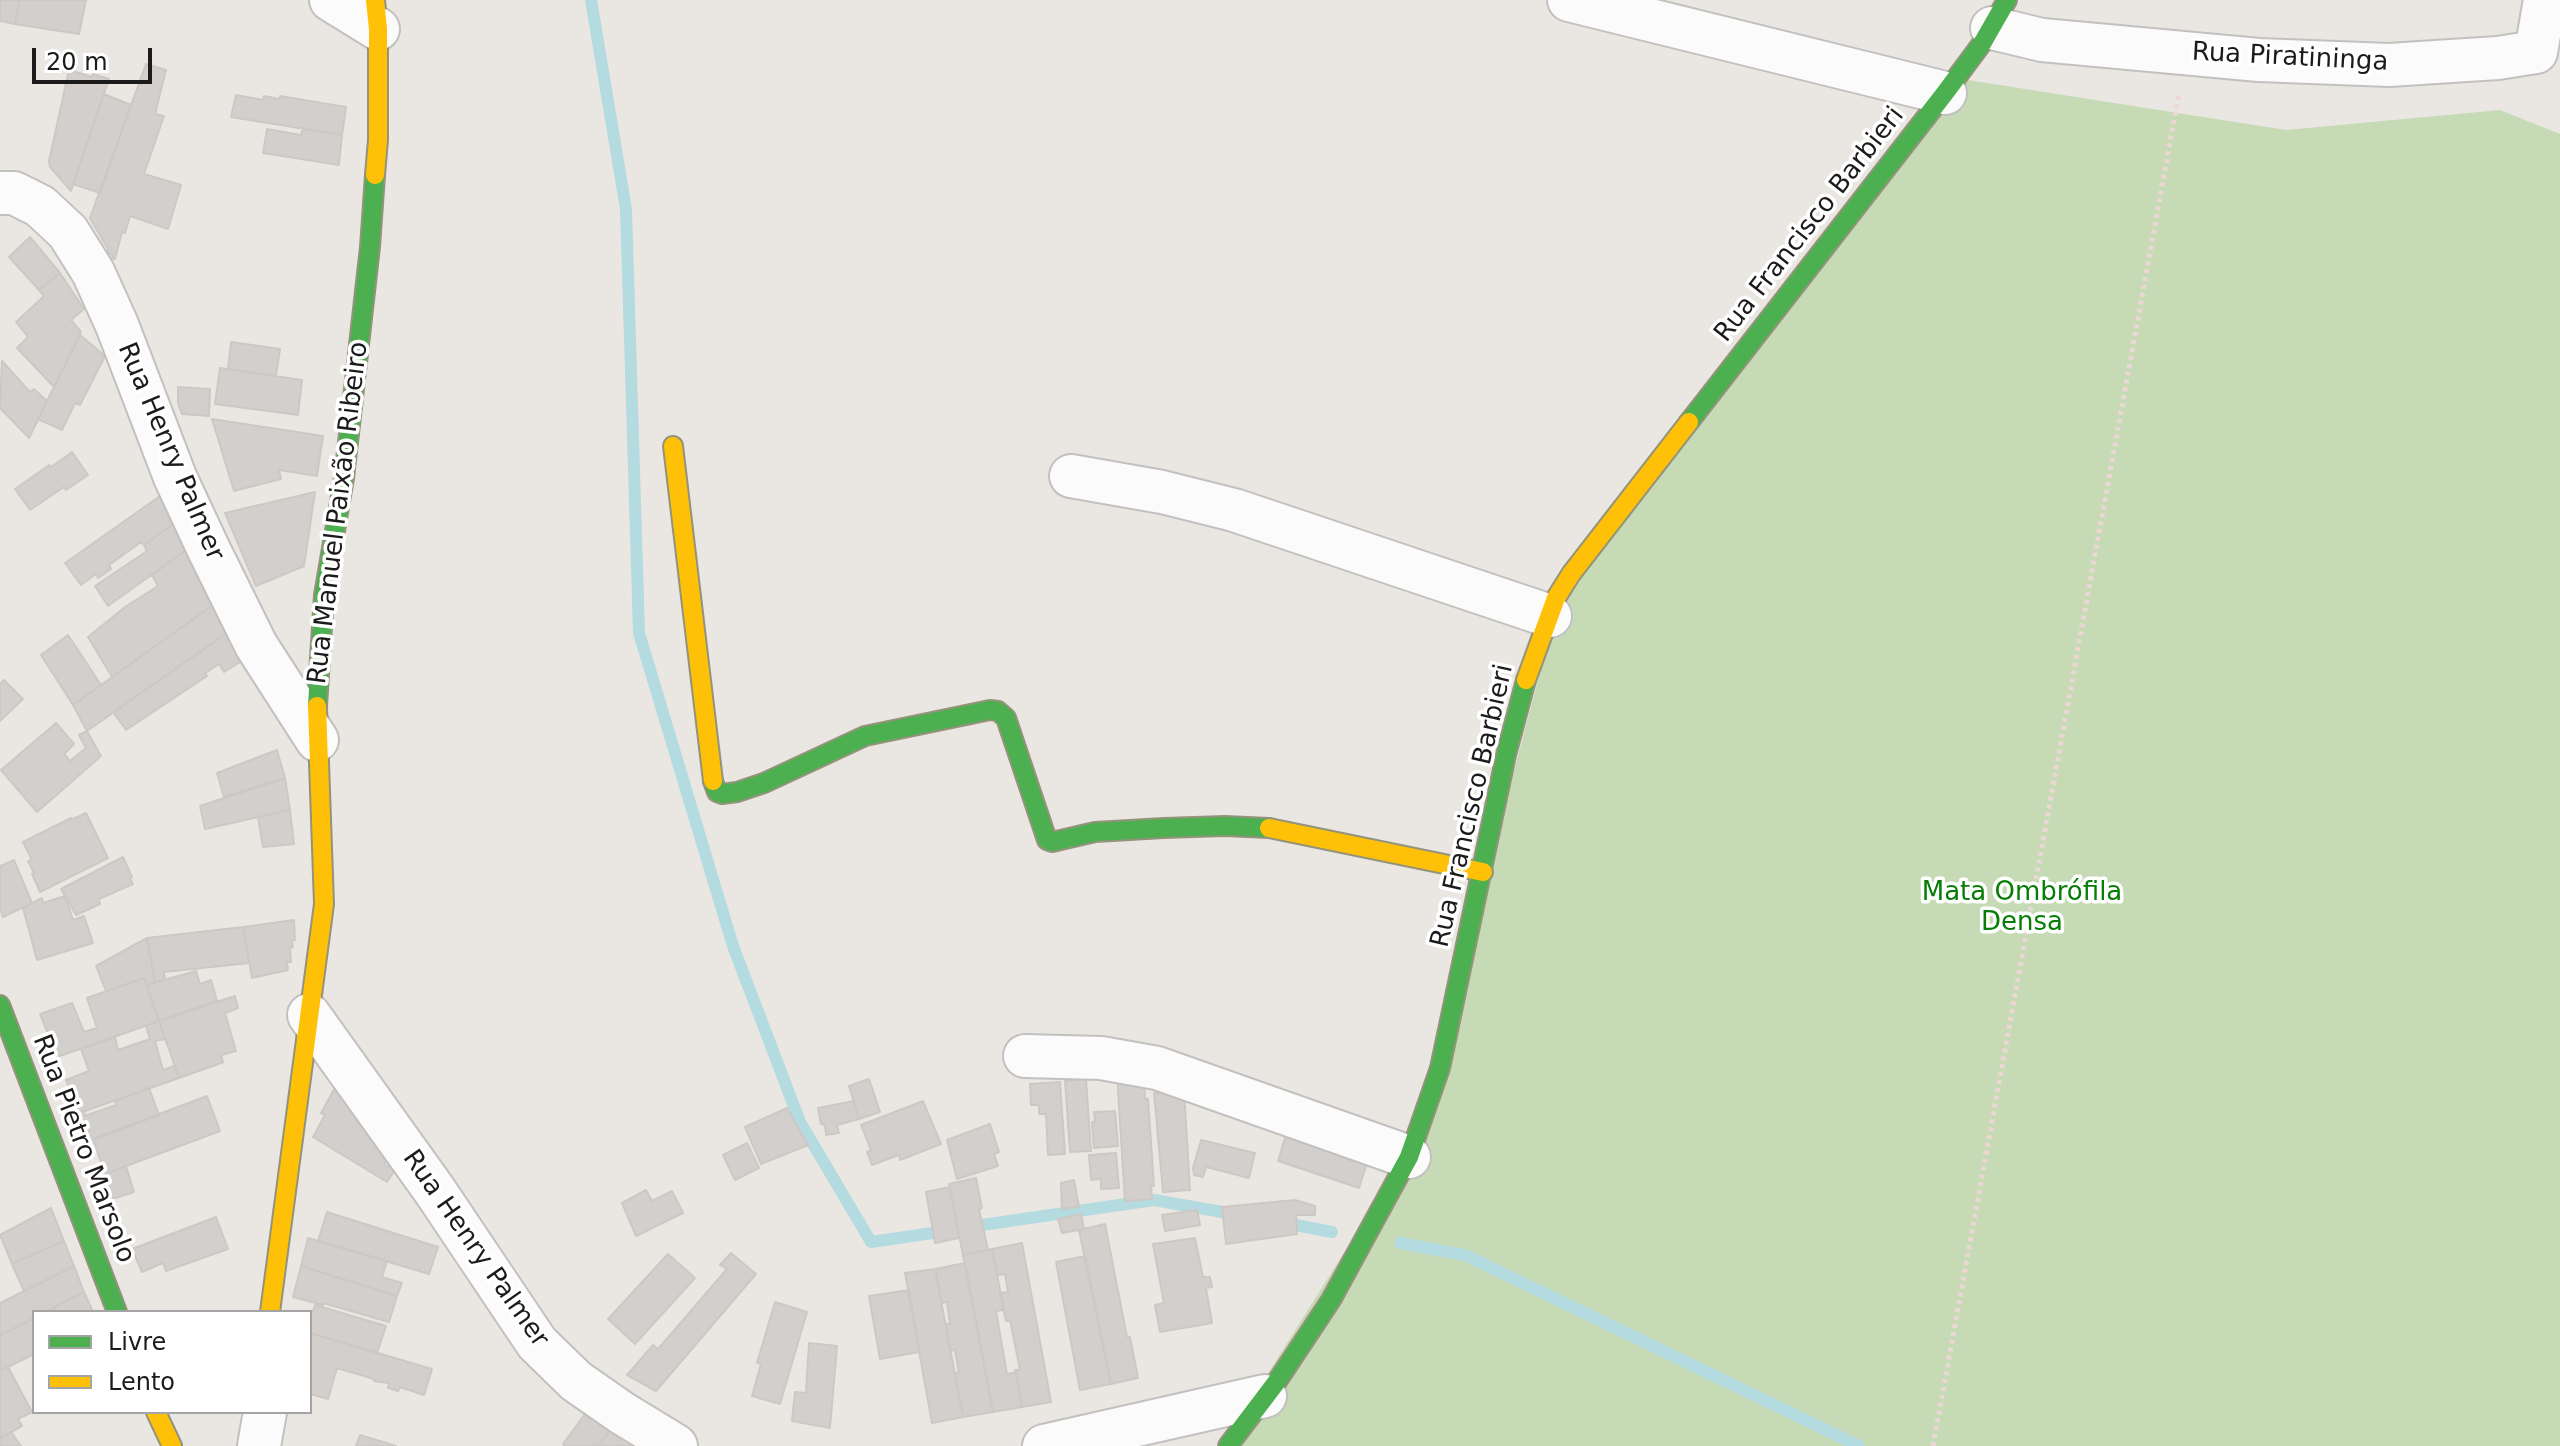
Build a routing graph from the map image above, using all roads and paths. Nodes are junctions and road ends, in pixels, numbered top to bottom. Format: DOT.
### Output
graph roads {
  1 [pos="331,0"];
  2 [pos="1569,0"];
  3 [pos="2545,0"];
  4 [pos="2000,14"];
  5 [pos="376,15"];
  6 [pos="2186,53"];
  7 [pos="2548,58"];
  8 [pos="1945,93"];
  9 [pos="0,193"];
  10 [pos="673,446"];
  11 [pos="1071,476"];
  12 [pos="1550,616"];
  13 [pos="317,740"];
  14 [pos="1483,872"];
  15 [pos="0,1005"];
  16 [pos="309,1015"];
  17 [pos="1025,1056"];
  18 [pos="1409,1157"];
  19 [pos="116,1310"];
  20 [pos="270,1310"];
  21 [pos="1265,1396"];
  22 [pos="157,1414"];
  23 [pos="265,1414"];
  24 [pos="172,1446"];
  25 [pos="259,1446"];
  26 [pos="676,1446"];
  27 [pos="1044,1446"];
  28 [pos="1228,1446"];
  29 [pos="1933,1446"];
  1 -- 5 [label="street"];
  2 -- 8 [label="street"];
  3 -- 7 [label="street, Rua Piratininga"];
  4 -- 6 [label="street, Rua Piratininga"];
  4 -- 8 [label="street, Rua Francisco Barbieri"];
  5 -- 13 [label="street, Rua Manuel Paixão Ribeiro"];
  6 -- 7 [label="street, Rua Piratininga"];
  6 -- 29 [label="path"];
  8 -- 12 [label="street, Rua Francisco Barbieri"];
  9 -- 13 [label="street, Rua Henry Palmer"];
  10 -- 14 [label="street"];
  11 -- 12 [label="street"];
  12 -- 14 [label="street, Rua Francisco Barbieri"];
  13 -- 16 [label="street, Rua Manuel Paixão Ribeiro"];
  14 -- 18 [label="street, Rua Francisco Barbieri"];
  15 -- 19 [label="street, Rua Pietro Marsolo"];
  16 -- 20 [label="street, Rua Manuel Paixão Ribeiro"];
  16 -- 26 [label="street, Rua Henry Palmer"];
  17 -- 18 [label="street"];
  18 -- 21 [label="street, Rua Francisco Barbieri"];
  21 -- 27 [label="street"];
  21 -- 28 [label="street, Rua Francisco Barbieri"];
  22 -- 24 [label="street"];
  23 -- 25 [label="street"];
}
